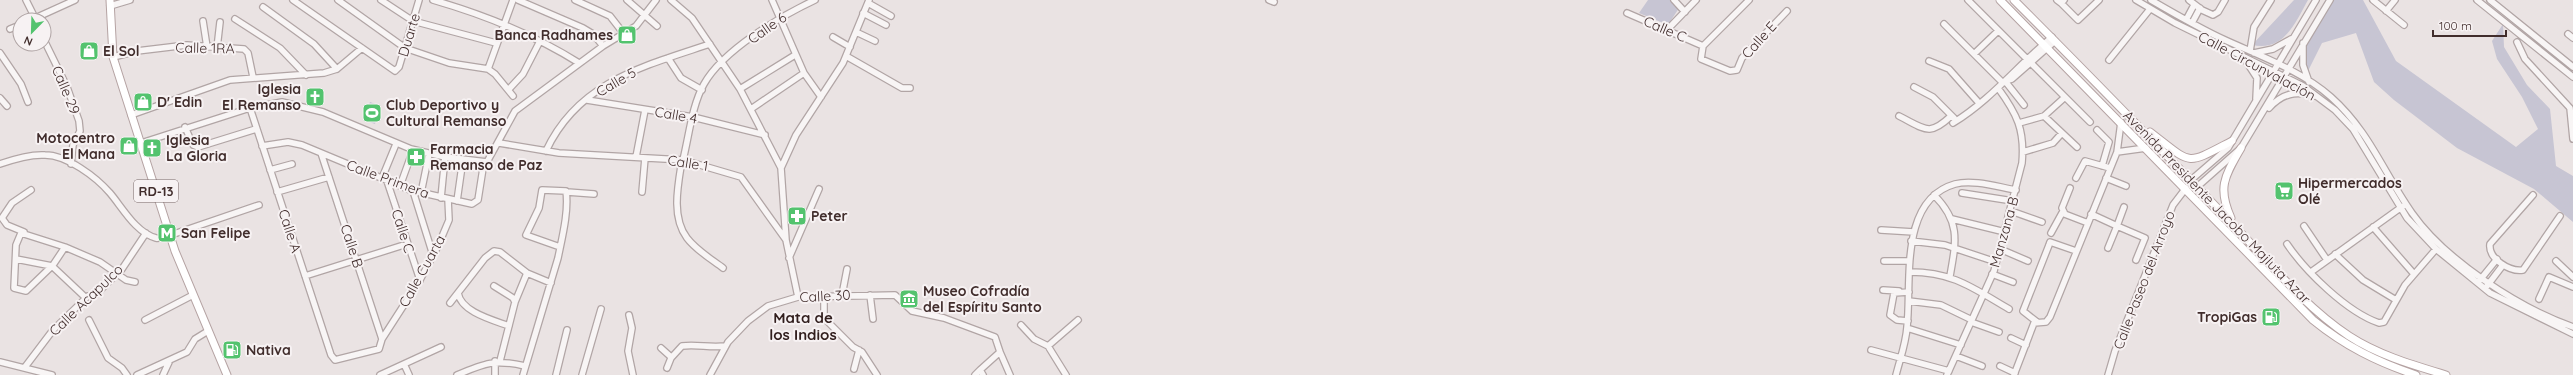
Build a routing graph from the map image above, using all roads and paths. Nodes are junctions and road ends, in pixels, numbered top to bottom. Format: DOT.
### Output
graph roads {
  1 [pos="26,0"];
  2 [pos="75,0"];
  3 [pos="130,0"];
  4 [pos="293,0"];
  5 [pos="338,0"];
  6 [pos="381,0"];
  7 [pos="419,0"];
  8 [pos="433,0"];
  9 [pos="513,0"];
  10 [pos="518,0"];
  11 [pos="576,0"];
  12 [pos="627,0"];
  13 [pos="656,0"];
  14 [pos="671,0"];
  15 [pos="772,0"];
  16 [pos="815,0"];
  17 [pos="1674,0"];
  18 [pos="1696,0"];
  19 [pos="1749,0"];
  20 [pos="1968,0"];
  21 [pos="2000,0"];
  22 [pos="2014,0"];
  23 [pos="2099,0"];
  24 [pos="2136,0"];
  25 [pos="2151,0"];
  26 [pos="2189,0"];
  27 [pos="2225,0"];
  28 [pos="2271,0"];
  29 [pos="2316,0"];
  30 [pos="2330,0"];
  31 [pos="2373,0"];
  32 [pos="2395,0"];
  33 [pos="2477,0"];
  34 [pos="2490,0"];
  35 [pos="2061,1"];
  36 [pos="868,2"];
  37 [pos="110,3"];
  38 [pos="2194,5"];
  39 [pos="264,7"];
  40 [pos="2200,8"];
  41 [pos="2150,9"];
  42 [pos="1787,11"];
  43 [pos="2386,11"];
  44 [pos="31,12"];
  45 [pos="49,12"];
  46 [pos="1685,12"];
  47 [pos="864,13"];
  48 [pos="1627,13"];
  49 [pos="645,15"];
  50 [pos="891,16"];
  51 [pos="780,17"];
  52 [pos="235,18"];
  53 [pos="2186,20"];
  54 [pos="203,21"];
  55 [pos="413,21"];
  56 [pos="220,22"];
  57 [pos="505,23"];
  58 [pos="2192,23"];
  59 [pos="1944,24"];
  60 [pos="886,25"];
  61 [pos="2404,25"];
  62 [pos="657,26"];
  63 [pos="2200,28"];
  64 [pos="1666,30"];
  65 [pos="1998,31"];
  66 [pos="856,32"];
  67 [pos="624,34"];
  68 [pos="2197,34"];
  69 [pos="833,37"];
  70 [pos="2293,38"];
  71 [pos="2053,39"];
  72 [pos="540,41"];
  73 [pos="875,41"];
  74 [pos="2517,42"];
  75 [pos="496,43"];
  76 [pos="2303,43"];
  77 [pos="710,44"];
  78 [pos="602,46"];
  79 [pos="1703,46"];
  80 [pos="2045,46"];
  81 [pos="207,47"];
  82 [pos="850,47"];
  83 [pos="217,48"];
  84 [pos="362,48"];
  85 [pos="405,48"];
  86 [pos="50,52"];
  87 [pos="2252,52"];
  88 [pos="0,53"];
  89 [pos="1974,54"];
  90 [pos="795,56"];
  91 [pos="846,56"];
  92 [pos="2243,56"];
  93 [pos="113,57"];
  94 [pos="668,58"];
  95 [pos="2109,60"];
  96 [pos="1929,61"];
  97 [pos="723,62"];
  98 [pos="2028,62"];
  99 [pos="579,63"];
  100 [pos="2278,65"];
  101 [pos="2573,67"];
  102 [pos="337,69"];
  103 [pos="488,69"];
  104 [pos="2287,70"];
  105 [pos="2274,71"];
  106 [pos="804,73"];
  107 [pos="306,75"];
  108 [pos="2284,76"];
  109 [pos="2573,76"];
  110 [pos="253,77"];
  111 [pos="2004,82"];
  112 [pos="2309,82"];
  113 [pos="1914,87"];
  114 [pos="910,88"];
  115 [pos="1998,88"];
  116 [pos="740,89"];
  117 [pos="508,90"];
  118 [pos="702,90"];
  119 [pos="513,96"];
  120 [pos="821,97"];
  121 [pos="2318,97"];
  122 [pos="0,98"];
  123 [pos="2064,98"];
  124 [pos="587,100"];
  125 [pos="28,102"];
  126 [pos="1979,103"];
  127 [pos="2256,104"];
  128 [pos="2024,105"];
  129 [pos="7,106"];
  130 [pos="250,108"];
  131 [pos="751,109"];
  132 [pos="645,110"];
  133 [pos="2263,114"];
  134 [pos="131,115"];
  135 [pos="1899,116"];
  136 [pos="1951,116"];
  137 [pos="2044,116"];
  138 [pos="693,117"];
  139 [pos="2090,122"];
  140 [pos="2121,122"];
  141 [pos="2135,122"];
  142 [pos="2019,123"];
  143 [pos="185,127"];
  144 [pos="256,129"];
  145 [pos="2097,130"];
  146 [pos="2062,133"];
  147 [pos="765,135"];
  148 [pos="2573,140"];
  149 [pos="2232,141"];
  150 [pos="140,142"];
  151 [pos="499,143"];
  152 [pos="396,144"];
  153 [pos="262,146"];
  154 [pos="2077,147"];
  155 [pos="2146,148"];
  156 [pos="2241,148"];
  157 [pos="413,150"];
  158 [pos="546,151"];
  159 [pos="2023,152"];
  160 [pos="2117,152"];
  161 [pos="321,153"];
  162 [pos="429,154"];
  163 [pos="445,157"];
  164 [pos="636,157"];
  165 [pos="645,158"];
  166 [pos="463,159"];
  167 [pos="683,160"];
  168 [pos="485,162"];
  169 [pos="0,164"];
  170 [pos="71,164"];
  171 [pos="292,164"];
  172 [pos="2102,166"];
  173 [pos="781,168"];
  174 [pos="2110,168"];
  175 [pos="270,170"];
  176 [pos="329,177"];
  177 [pos="2076,178"];
  178 [pos="2106,178"];
  179 [pos="384,179"];
  180 [pos="2191,180"];
  181 [pos="400,186"];
  182 [pos="2126,186"];
  183 [pos="2197,187"];
  184 [pos="819,188"];
  185 [pos="2070,188"];
  186 [pos="2186,188"];
  187 [pos="31,190"];
  188 [pos="2016,190"];
  189 [pos="413,191"];
  190 [pos="277,192"];
  191 [pos="567,192"];
  192 [pos="642,192"];
  193 [pos="421,193"];
  194 [pos="1962,193"];
  195 [pos="594,194"];
  196 [pos="1934,195"];
  197 [pos="2533,195"];
  198 [pos="441,198"];
  199 [pos="448,199"];
  200 [pos="457,201"];
  201 [pos="2013,201"];
  202 [pos="259,205"];
  203 [pos="2404,205"];
  204 [pos="2124,207"];
  205 [pos="2010,211"];
  206 [pos="2064,212"];
  207 [pos="2091,214"];
  208 [pos="2560,216"];
  209 [pos="1952,219"];
  210 [pos="2042,222"];
  211 [pos="2088,223"];
  212 [pos="2233,224"];
  213 [pos="2117,226"];
  214 [pos="2304,226"];
  215 [pos="2373,227"];
  216 [pos="1881,230"];
  217 [pos="24,232"];
  218 [pos="1914,232"];
  219 [pos="2005,232"];
  220 [pos="146,233"];
  221 [pos="2051,233"];
  222 [pos="171,235"];
  223 [pos="786,240"];
  224 [pos="1911,241"];
  225 [pos="407,244"];
  226 [pos="2287,244"];
  227 [pos="65,247"];
  228 [pos="560,247"];
  229 [pos="1955,248"];
  230 [pos="2108,248"];
  231 [pos="2000,249"];
  232 [pos="2436,249"];
  233 [pos="2076,251"];
  234 [pos="2335,254"];
  235 [pos="433,255"];
  236 [pos="789,258"];
  237 [pos="16,259"];
  238 [pos="2136,260"];
  239 [pos="2327,260"];
  240 [pos="2497,260"];
  241 [pos="356,261"];
  242 [pos="1884,261"];
  243 [pos="1909,261"];
  244 [pos="2028,261"];
  245 [pos="2556,261"];
  246 [pos="1996,262"];
  247 [pos="2503,265"];
  248 [pos="52,266"];
  249 [pos="723,268"];
  250 [pos="847,269"];
  251 [pos="1910,272"];
  252 [pos="2311,272"];
  253 [pos="527,273"];
  254 [pos="117,274"];
  255 [pos="1992,274"];
  256 [pos="2414,274"];
  257 [pos="305,276"];
  258 [pos="1950,276"];
  259 [pos="2573,277"];
  260 [pos="2482,278"];
  261 [pos="420,280"];
  262 [pos="135,282"];
  263 [pos="2013,282"];
  264 [pos="551,283"];
  265 [pos="2489,283"];
  266 [pos="2477,284"];
  267 [pos="494,286"];
  268 [pos="2573,287"];
  269 [pos="2484,289"];
  270 [pos="1883,290"];
  271 [pos="1901,291"];
  272 [pos="1909,292"];
  273 [pos="458,293"];
  274 [pos="1984,294"];
  275 [pos="193,295"];
  276 [pos="842,295"];
  277 [pos="870,295"];
  278 [pos="824,296"];
  279 [pos="798,297"];
  280 [pos="86,298"];
  281 [pos="2539,299"];
  282 [pos="2396,300"];
  283 [pos="1909,301"];
  284 [pos="515,302"];
  285 [pos="450,303"];
  286 [pos="2009,308"];
  287 [pos="601,309"];
  288 [pos="630,315"];
  289 [pos="872,319"];
  290 [pos="89,320"];
  291 [pos="145,320"];
  292 [pos="1078,320"];
  293 [pos="1908,321"];
  294 [pos="1972,321"];
  295 [pos="2037,322"];
  296 [pos="1021,325"];
  297 [pos="508,326"];
  298 [pos="2573,327"];
  299 [pos="1907,328"];
  300 [pos="567,330"];
  301 [pos="208,331"];
  302 [pos="1998,332"];
  303 [pos="2573,334"];
  304 [pos="2011,338"];
  305 [pos="382,339"];
  306 [pos="2026,344"];
  307 [pos="1961,345"];
  308 [pos="725,346"];
  309 [pos="1048,346"];
  310 [pos="441,347"];
  311 [pos="661,348"];
  312 [pos="859,350"];
  313 [pos="1871,350"];
  314 [pos="1000,352"];
  315 [pos="331,355"];
  316 [pos="1901,356"];
  317 [pos="1956,356"];
  318 [pos="671,357"];
  319 [pos="498,361"];
  320 [pos="0,362"];
  321 [pos="169,362"];
  322 [pos="404,364"];
  323 [pos="525,366"];
  324 [pos="1982,366"];
  325 [pos="2000,366"];
  326 [pos="25,367"];
  327 [pos="667,368"];
  328 [pos="854,369"];
  329 [pos="982,373"];
  330 [pos="1948,373"];
  331 [pos="2015,374"];
  332 [pos="52,375"];
  333 [pos="127,375"];
  334 [pos="137,375"];
  335 [pos="163,375"];
  336 [pos="226,375"];
  337 [pos="380,375"];
  338 [pos="409,375"];
  339 [pos="457,375"];
  340 [pos="495,375"];
  341 [pos="523,375"];
  342 [pos="556,375"];
  343 [pos="582,375"];
  344 [pos="633,375"];
  345 [pos="710,375"];
  346 [pos="877,375"];
  347 [pos="975,375"];
  348 [pos="1010,375"];
  349 [pos="1066,375"];
  350 [pos="1896,375"];
  351 [pos="2108,375"];
  352 [pos="2416,375"];
  353 [pos="2446,375"];
  1 -- 44 [label="street"];
  2 -- 45 [label="street"];
  3 -- 37 [label="street"];
  4 -- 84 [label="street"];
  5 -- 85 [label="street"];
  6 -- 55 [label="street"];
  7 -- 55 [label="street, Duarte"];
  8 -- 57 [label="street"];
  9 -- 57 [label="street"];
  10 -- 78 [label="street"];
  11 -- 67 [label="street"];
  12 -- 49 [label="street"];
  13 -- 49 [label="street"];
  14 -- 77 [label="street"];
  15 -- 51 [label="street"];
  16 -- 51 [label="street, Calle 6"];
  17 -- 46 [label="street"];
  18 -- 46 [label="street"];
  19 -- 79 [label="street"];
  20 -- 65 [label="street"];
  21 -- 80 [label="main road, Avenida Presidente Jacobo Majluta Azar"];
  22 -- 71 [label="main road, Avenida Presidente Jacobo Majluta Azar"];
  23 -- 35 [label="street"];
  24 -- 41 [label="street, Calle Circunvalación"];
  25 -- 53 [label="street, Calle Circunvalación"];
  26 -- 38 [label="street"];
  27 -- 40 [label="street"];
  28 -- 87 [label="street"];
  29 -- 70 [label="street"];
  30 -- 76 [label="street"];
  31 -- 43 [label="street"];
  32 -- 43 [label="street"];
  33 -- 109 [label="street"];
  34 -- 101 [label="street"];
  36 -- 47 [label="street"];
  36 -- 50 [label="street"];
  37 -- 93 [label="main road, RD-13"];
  38 -- 40 [label="street"];
  38 -- 53 [label="street"];
  39 -- 102 [label="street"];
  40 -- 58 [label="street"];
  41 -- 68 [label="street, Calle Circunvalación"];
  41 -- 95 [label="street"];
  42 -- 79 [label="street, Calle E"];
  43 -- 61 [label="street"];
  46 -- 64 [label="street"];
  47 -- 60 [label="street"];
  47 -- 66 [label="street"];
  48 -- 64 [label="street, Calle C"];
  49 -- 62 [label="street"];
  49 -- 67 [label="street"];
  51 -- 90 [label="street"];
  51 -- 97 [label="street, Calle 6"];
  52 -- 107 [label="street"];
  53 -- 58 [label="street, Calle Circunvalación"];
  54 -- 81 [label="street"];
  55 -- 75 [label="street"];
  55 -- 85 [label="street, Duarte"];
  56 -- 83 [label="street"];
  57 -- 72 [label="street"];
  57 -- 75 [label="street"];
  58 -- 63 [label="street, Calle Circunvalación"];
  59 -- 89 [label="street"];
  63 -- 68 [label="street"];
  63 -- 87 [label="street, Calle Circunvalación"];
  64 -- 79 [label="street, Calle C"];
  65 -- 89 [label="street"];
  65 -- 98 [label="street"];
  66 -- 73 [label="street"];
  66 -- 82 [label="street"];
  67 -- 78 [label="street"];
  68 -- 92 [label="street, Calle Circunvalación"];
  69 -- 82 [label="street"];
  70 -- 87 [label="street"];
  70 -- 100 [label="street"];
  71 -- 80 [label="street"];
  71 -- 141 [label="main road, Avenida Presidente Jacobo Majluta Azar"];
  72 -- 99 [label="street"];
  72 -- 117 [label="street"];
  74 -- 148 [label="street"];
  75 -- 103 [label="street"];
  76 -- 104 [label="street"];
  76 -- 112 [label="street"];
  77 -- 94 [label="street, Calle 5"];
  77 -- 97 [label="street"];
  78 -- 99 [label="street"];
  80 -- 98 [label="street"];
  80 -- 140 [label="main road, Avenida Presidente Jacobo Majluta Azar"];
  81 -- 83 [label="street, Calle 1RA"];
  81 -- 93 [label="street, Calle 1RA"];
  82 -- 91 [label="street"];
  83 -- 110 [label="street, Calle 1RA"];
  84 -- 85 [label="street, Duarte"];
  84 -- 102 [label="street"];
  85 -- 103 [label="street"];
  86 -- 170 [label="street, Calle 29"];
  87 -- 100 [label="street, Calle Circunvalación"];
  88 -- 125 [label="street"];
  89 -- 111 [label="street"];
  90 -- 106 [label="street"];
  90 -- 116 [label="street"];
  91 -- 114 [label="street"];
  91 -- 120 [label="street"];
  92 -- 105 [label="street, Calle Circunvalación"];
  92 -- 127 [label="street"];
  93 -- 134 [label="main road, RD-13"];
  94 -- 118 [label="street"];
  94 -- 124 [label="street, Calle 5"];
  96 -- 126 [label="street"];
  97 -- 116 [label="street"];
  97 -- 118 [label="street, Calle 6"];
  98 -- 111 [label="street"];
  98 -- 123 [label="street"];
  99 -- 151 [label="street"];
  100 -- 104 [label="street, Calle Circunvalación"];
  100 -- 105 [label="street"];
  102 -- 107 [label="street"];
  103 -- 117 [label="street"];
  104 -- 108 [label="street"];
  104 -- 112 [label="street, Calle Circunvalación"];
  105 -- 108 [label="street, Calle Circunvalación"];
  105 -- 127 [label="street"];
  106 -- 120 [label="street"];
  106 -- 131 [label="street"];
  107 -- 110 [label="street"];
  108 -- 121 [label="street, Calle Circunvalación"];
  108 -- 133 [label="street"];
  110 -- 134 [label="street"];
  111 -- 115 [label="street"];
  111 -- 128 [label="street"];
  112 -- 203 [label="street, Calle Circunvalación"];
  113 -- 136 [label="street"];
  115 -- 126 [label="street"];
  115 -- 142 [label="street, Manzana B"];
  116 -- 131 [label="street"];
  117 -- 119 [label="street"];
  118 -- 138 [label="street, Calle 6"];
  120 -- 173 [label="street"];
  121 -- 133 [label="street"];
  121 -- 203 [label="street, Calle Circunvalación"];
  122 -- 129 [label="street"];
  123 -- 137 [label="street"];
  123 -- 139 [label="street"];
  124 -- 132 [label="street, Calle 4"];
  124 -- 158 [label="street, Calle 5"];
  126 -- 136 [label="street"];
  127 -- 149 [label="street"];
  130 -- 143 [label="street"];
  130 -- 144 [label="street, Calle A"];
  130 -- 152 [label="street"];
  131 -- 147 [label="street"];
  132 -- 138 [label="street, Calle 4"];
  132 -- 164 [label="street"];
  133 -- 156 [label="street"];
  134 -- 150 [label="main road, RD-13"];
  135 -- 136 [label="street"];
  137 -- 142 [label="street"];
  137 -- 146 [label="street"];
  138 -- 147 [label="street, Calle 4"];
  138 -- 167 [label="street, Calle 6"];
  140 -- 155 [label="main road, Avenida Presidente Jacobo Majluta Azar"];
  140 -- 160 [label="street"];
  141 -- 149 [label="main road"];
  141 -- 180 [label="main road, Avenida Presidente Jacobo Majluta Azar"];
  142 -- 159 [label="street, Manzana B"];
  143 -- 144 [label="street"];
  143 -- 150 [label="street"];
  144 -- 153 [label="street, Calle A"];
  145 -- 172 [label="street"];
  146 -- 154 [label="street"];
  146 -- 159 [label="street"];
  147 -- 173 [label="street"];
  149 -- 180 [label="street"];
  150 -- 222 [label="main road, RD-13"];
  151 -- 158 [label="street, Calle 1"];
  151 -- 168 [label="street"];
  152 -- 157 [label="street"];
  152 -- 179 [label="street"];
  153 -- 161 [label="street, Calle Primera"];
  153 -- 175 [label="street, Calle A"];
  155 -- 160 [label="street"];
  155 -- 186 [label="main road, Avenida Presidente Jacobo Majluta Azar"];
  156 -- 183 [label="street"];
  156 -- 212 [label="main road"];
  157 -- 162 [label="street"];
  157 -- 181 [label="street"];
  158 -- 164 [label="street, Calle 1"];
  159 -- 188 [label="street, Manzana B"];
  160 -- 174 [label="street"];
  161 -- 176 [label="street, Calle B"];
  161 -- 179 [label="street, Calle Primera"];
  162 -- 163 [label="street"];
  162 -- 193 [label="street"];
  163 -- 166 [label="street"];
  163 -- 198 [label="street"];
  164 -- 165 [label="street, Calle 1"];
  165 -- 167 [label="street, Calle 1"];
  165 -- 192 [label="street"];
  166 -- 168 [label="street"];
  166 -- 200 [label="street"];
  167 -- 223 [label="street, Calle 1"];
  167 -- 249 [label="street, Calle 6"];
  168 -- 200 [label="street, Calle Primera"];
  169 -- 170 [label="street"];
  170 -- 220 [label="street"];
  171 -- 175 [label="street"];
  172 -- 174 [label="street"];
  172 -- 177 [label="street"];
  173 -- 223 [label="street"];
  174 -- 178 [label="street"];
  175 -- 190 [label="street, Calle A"];
  176 -- 190 [label="street"];
  176 -- 241 [label="street, Calle B"];
  178 -- 182 [label="street"];
  178 -- 207 [label="street"];
  179 -- 181 [label="street, Calle Primera"];
  179 -- 225 [label="street, Calle C"];
  180 -- 183 [label="main road, Avenida Presidente Jacobo Majluta Azar"];
  181 -- 189 [label="street, Calle Primera"];
  183 -- 212 [label="main road, Avenida Presidente Jacobo Majluta Azar"];
  184 -- 236 [label="street"];
  185 -- 206 [label="street"];
  186 -- 351 [label="street, Calle Paseo del Arroyo"];
  186 -- 352 [label="main road, Avenida Presidente Jacobo Majluta Azar"];
  187 -- 217 [label="street"];
  188 -- 196 [label="street"];
  188 -- 201 [label="street, Manzana B"];
  189 -- 193 [label="street, Calle Primera"];
  189 -- 235 [label="street"];
  190 -- 257 [label="street, Calle A"];
  191 -- 195 [label="street"];
  191 -- 228 [label="street"];
  191 -- 228 [label="street"];
  193 -- 198 [label="street, Calle Primera"];
  194 -- 201 [label="street"];
  196 -- 209 [label="street"];
  196 -- 218 [label="street"];
  197 -- 240 [label="street"];
  198 -- 199 [label="street, Calle Primera"];
  199 -- 200 [label="street, Calle Primera"];
  199 -- 235 [label="street, Calle Cuarta"];
  201 -- 205 [label="street, Manzana B"];
  202 -- 222 [label="street"];
  203 -- 215 [label="street"];
  203 -- 232 [label="street, Calle Circunvalación"];
  203 -- 260 [label="street, Calle Circunvalación"];
  204 -- 213 [label="street"];
  205 -- 210 [label="street"];
  205 -- 219 [label="street, Manzana B"];
  206 -- 211 [label="street"];
  206 -- 221 [label="street"];
  207 -- 211 [label="street"];
  207 -- 213 [label="street"];
  208 -- 247 [label="street"];
  209 -- 219 [label="street"];
  209 -- 229 [label="street"];
  211 -- 233 [label="street"];
  212 -- 353 [label="main road, Avenida Presidente Jacobo Majluta Azar"];
  213 -- 230 [label="street"];
  213 -- 238 [label="street"];
  214 -- 239 [label="street"];
  215 -- 234 [label="street"];
  215 -- 256 [label="street"];
  216 -- 218 [label="street"];
  217 -- 227 [label="street"];
  217 -- 237 [label="street"];
  218 -- 224 [label="street"];
  219 -- 231 [label="street, Manzana B"];
  220 -- 222 [label="street"];
  220 -- 254 [label="street, Calle Acapulco"];
  222 -- 275 [label="main road, RD-13"];
  223 -- 236 [label="street, Calle 1"];
  224 -- 229 [label="street"];
  224 -- 243 [label="street"];
  225 -- 241 [label="street"];
  225 -- 261 [label="street, Calle C"];
  226 -- 252 [label="street"];
  227 -- 248 [label="street"];
  227 -- 254 [label="street"];
  228 -- 264 [label="street"];
  229 -- 246 [label="street"];
  229 -- 258 [label="street"];
  231 -- 244 [label="street"];
  231 -- 246 [label="street, Manzana B"];
  232 -- 256 [label="street"];
  232 -- 266 [label="street, Calle Circunvalación"];
  233 -- 295 [label="street"];
  233 -- 295 [label="street"];
  234 -- 239 [label="street"];
  234 -- 282 [label="street"];
  235 -- 261 [label="street, Calle Cuarta"];
  236 -- 279 [label="street, Calle 1"];
  237 -- 248 [label="street"];
  237 -- 248 [label="street"];
  239 -- 252 [label="street"];
  240 -- 247 [label="street"];
  240 -- 260 [label="street"];
  241 -- 257 [label="street"];
  241 -- 305 [label="street, Calle B"];
  242 -- 243 [label="street"];
  243 -- 251 [label="street"];
  245 -- 259 [label="street"];
  246 -- 255 [label="street, Manzana B"];
  247 -- 265 [label="street"];
  248 -- 280 [label="street"];
  250 -- 276 [label="street"];
  251 -- 258 [label="street"];
  251 -- 272 [label="street"];
  252 -- 282 [label="street"];
  253 -- 264 [label="street"];
  253 -- 273 [label="street"];
  253 -- 284 [label="street"];
  254 -- 262 [label="street"];
  254 -- 280 [label="street, Calle Acapulco"];
  255 -- 263 [label="street"];
  255 -- 274 [label="street, Manzana B"];
  256 -- 282 [label="street"];
  257 -- 315 [label="street, Calle A"];
  258 -- 274 [label="street"];
  260 -- 265 [label="street, Calle Circunvalación"];
  260 -- 266 [label="street"];
  261 -- 305 [label="street, Calle Cuarta"];
  264 -- 323 [label="street"];
  265 -- 269 [label="street"];
  265 -- 298 [label="street, Calle Circunvalación"];
  266 -- 269 [label="street, Calle Circunvalación"];
  267 -- 284 [label="street"];
  268 -- 281 [label="street"];
  269 -- 303 [label="street, Calle Circunvalación"];
  270 -- 271 [label="street"];
  271 -- 272 [label="street"];
  271 -- 293 [label="street"];
  272 -- 283 [label="street"];
  273 -- 285 [label="street"];
  273 -- 297 [label="street"];
  274 -- 286 [label="street"];
  274 -- 294 [label="street, Manzana B"];
  275 -- 291 [label="street"];
  275 -- 301 [label="main road, RD-13"];
  276 -- 277 [label="street, Calle 30"];
  276 -- 278 [label="street, Calle 30"];
  277 -- 289 [label="street"];
  277 -- 314 [label="street, Calle 30"];
  278 -- 279 [label="street, Calle 30"];
  278 -- 312 [label="street"];
  279 -- 308 [label="street, Calle 30"];
  280 -- 326 [label="street, Calle Acapulco"];
  283 -- 293 [label="street"];
  283 -- 294 [label="street"];
  284 -- 297 [label="street"];
  287 -- 343 [label="street"];
  288 -- 344 [label="street"];
  290 -- 333 [label="street"];
  292 -- 309 [label="street"];
  293 -- 299 [label="street"];
  294 -- 302 [label="street"];
  294 -- 307 [label="street, Manzana B"];
  295 -- 306 [label="street"];
  296 -- 309 [label="street"];
  297 -- 319 [label="street"];
  299 -- 307 [label="street"];
  299 -- 316 [label="street"];
  300 -- 342 [label="street"];
  301 -- 321 [label="street"];
  301 -- 336 [label="main road, RD-13"];
  304 -- 306 [label="street"];
  305 -- 315 [label="street, Calle Cuarta"];
  306 -- 331 [label="street"];
  307 -- 317 [label="street, Manzana B"];
  308 -- 318 [label="street"];
  308 -- 345 [label="street, Calle 30"];
  309 -- 349 [label="street"];
  310 -- 322 [label="street"];
  311 -- 318 [label="street"];
  312 -- 328 [label="street"];
  312 -- 346 [label="street"];
  313 -- 316 [label="street"];
  314 -- 329 [label="street"];
  314 -- 348 [label="street"];
  316 -- 330 [label="street"];
  316 -- 350 [label="street"];
  317 -- 324 [label="street"];
  317 -- 330 [label="street, Manzana B"];
  318 -- 327 [label="street"];
  319 -- 323 [label="street"];
  319 -- 339 [label="street"];
  319 -- 340 [label="street"];
  320 -- 326 [label="street"];
  321 -- 334 [label="street"];
  321 -- 335 [label="street"];
  322 -- 337 [label="street"];
  322 -- 338 [label="street"];
  323 -- 341 [label="street"];
  325 -- 331 [label="street"];
  326 -- 332 [label="street"];
  329 -- 347 [label="street"];
}
